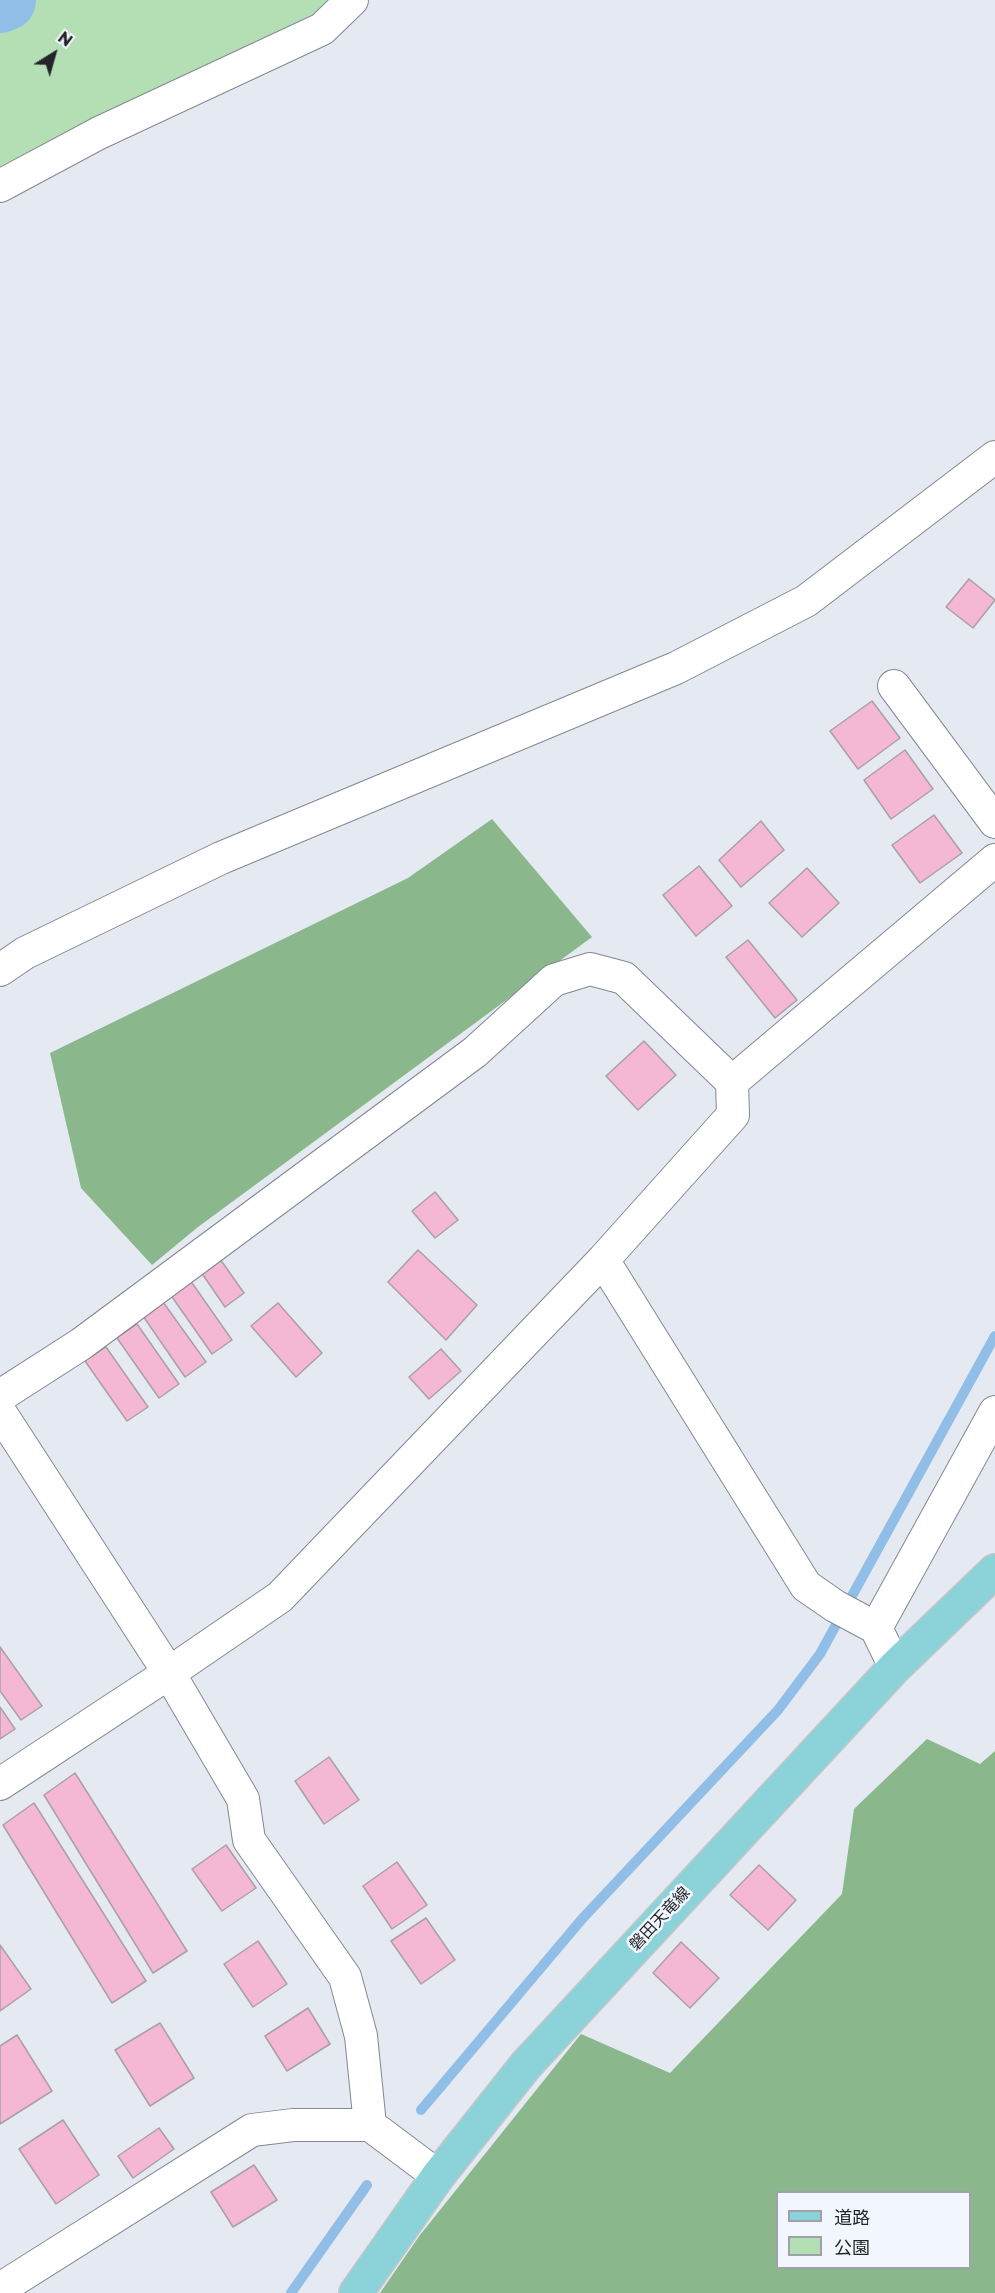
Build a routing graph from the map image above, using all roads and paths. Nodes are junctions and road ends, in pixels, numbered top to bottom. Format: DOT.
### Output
graph roads {
  1 [pos="352,0"];
  2 [pos="0,186"];
  3 [pos="995,457"];
  4 [pos="894,686"];
  5 [pos="995,822"];
  6 [pos="995,860"];
  7 [pos="0,970"];
  8 [pos="732,1082"];
  9 [pos="603,1260"];
  10 [pos="0,1396"];
  11 [pos="0,1412"];
  12 [pos="995,1412"];
  13 [pos="995,1571"];
  14 [pos="871,1625"];
  15 [pos="895,1667"];
  16 [pos="169,1673"];
  17 [pos="0,1784"];
  18 [pos="370,2125"];
  19 [pos="438,2176"];
  20 [pos="0,2289"];
  21 [pos="356,2293"];
  1 -- 2 [label="street"];
  3 -- 7 [label="street"];
  4 -- 5 [label="street"];
  6 -- 8 [label="street"];
  8 -- 9 [label="street"];
  8 -- 10 [label="street"];
  9 -- 14 [label="street"];
  9 -- 16 [label="street"];
  11 -- 16 [label="street"];
  12 -- 14 [label="street"];
  13 -- 15 [label="main road, 磐田天竜線"];
  14 -- 15 [label="street"];
  15 -- 19 [label="main road, 磐田天竜線"];
  16 -- 17 [label="street"];
  16 -- 18 [label="street"];
  18 -- 19 [label="street"];
  18 -- 20 [label="street"];
  19 -- 21 [label="main road, 磐田天竜線"];
}
